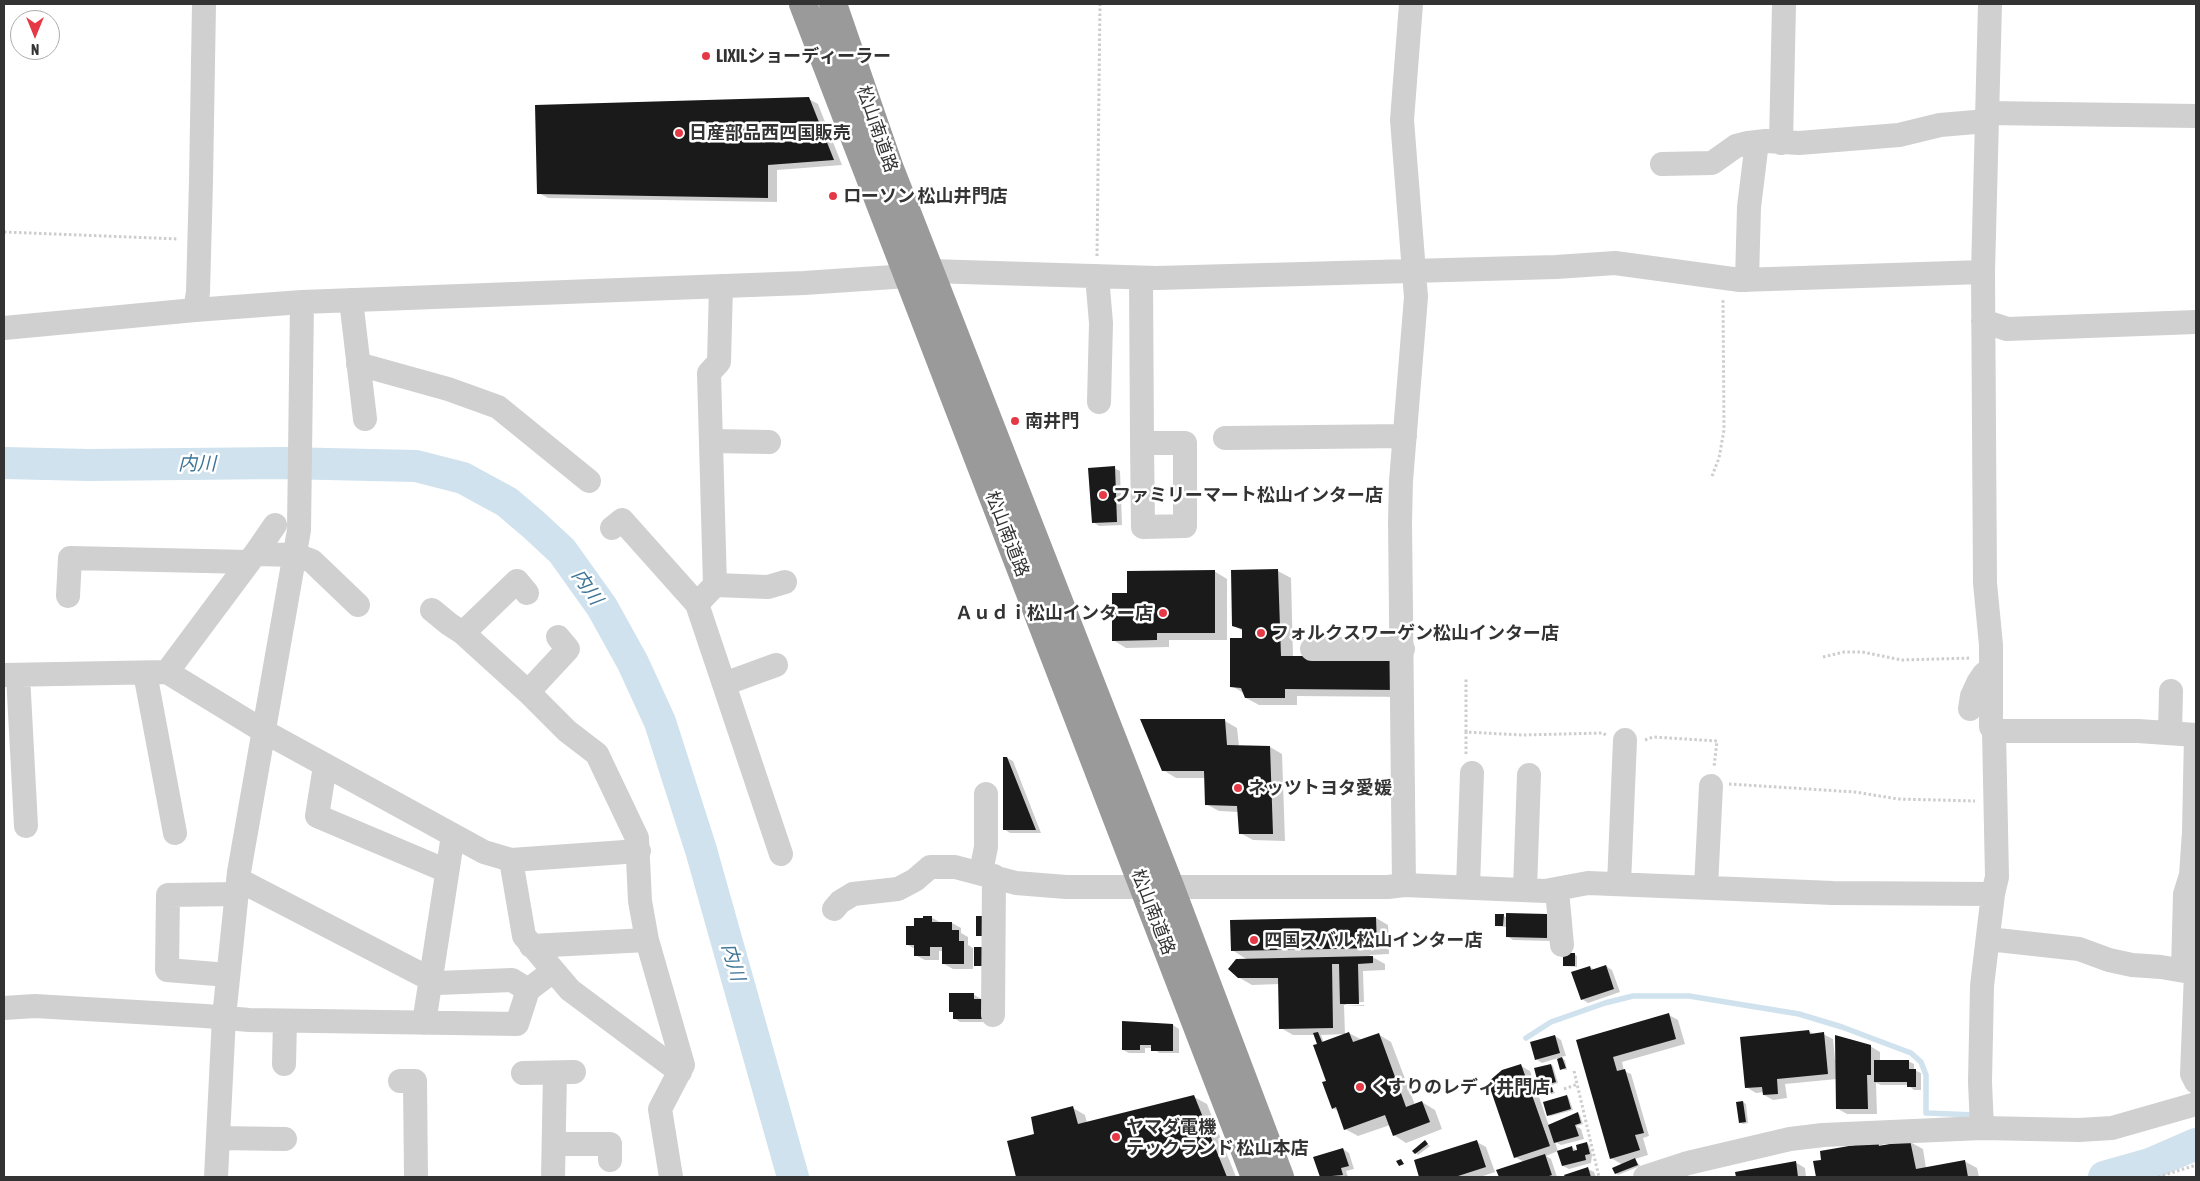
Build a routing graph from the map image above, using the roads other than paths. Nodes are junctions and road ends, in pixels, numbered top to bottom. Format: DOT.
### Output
graph roads {
  1 [pos="204,4"];
  2 [pos="803,4"];
  3 [pos="833,4"];
  4 [pos="1411,4"];
  5 [pos="1784,4"];
  6 [pos="1990,4"];
  7 [pos="2196,116"];
  8 [pos="1987,117"];
  9 [pos="1757,142"];
  10 [pos="1780,143"];
  11 [pos="1662,164"];
  12 [pos="1414,272"];
  13 [pos="1984,272"];
  14 [pos="919,274"];
  15 [pos="1097,276"];
  16 [pos="1141,278"];
  17 [pos="1747,280"];
  18 [pos="720,286"];
  19 [pos="351,300"];
  20 [pos="302,302"];
  21 [pos="195,310"];
  22 [pos="1984,321"];
  23 [pos="2196,322"];
  24 [pos="4,328"];
  25 [pos="358,364"];
  26 [pos="1099,402"];
  27 [pos="365,419"];
  28 [pos="1405,436"];
  29 [pos="1225,438"];
  30 [pos="711,441"];
  31 [pos="769,442"];
  32 [pos="1142,443"];
  33 [pos="589,480"];
  34 [pos="275,525"];
  35 [pos="612,528"];
  36 [pos="296,555"];
  37 [pos="252,558"];
  38 [pos="785,582"];
  39 [pos="715,585"];
  40 [pos="527,593"];
  41 [pos="68,596"];
  42 [pos="697,604"];
  43 [pos="358,605"];
  44 [pos="432,610"];
  45 [pos="463,632"];
  46 [pos="558,637"];
  47 [pos="1312,649"];
  48 [pos="1403,649"];
  49 [pos="1991,663"];
  50 [pos="776,665"];
  51 [pos="156,672"];
  52 [pos="11,675"];
  53 [pos="724,684"];
  54 [pos="2171,691"];
  55 [pos="528,692"];
  56 [pos="1970,709"];
  57 [pos="1994,731"];
  58 [pos="265,732"];
  59 [pos="2170,733"];
  60 [pos="1627,740"];
  61 [pos="325,766"];
  62 [pos="1472,773"];
  63 [pos="1529,775"];
  64 [pos="1711,784"];
  65 [pos="986,794"];
  66 [pos="32,815"];
  67 [pos="2195,830"];
  68 [pos="175,833"];
  69 [pos="453,835"];
  70 [pos="639,851"];
  71 [pos="781,854"];
  72 [pos="511,860"];
  73 [pos="447,870"];
  74 [pos="987,874"];
  75 [pos="2193,880"];
  76 [pos="1619,884"];
  77 [pos="1404,885"];
  78 [pos="1170,886"];
  79 [pos="238,887"];
  80 [pos="1143,887"];
  81 [pos="1468,887"];
  82 [pos="1706,887"];
  83 [pos="1525,889"];
  84 [pos="1557,890"];
  85 [pos="1992,894"];
  86 [pos="834,909"];
  87 [pos="1988,939"];
  88 [pos="647,940"];
  89 [pos="531,946"];
  90 [pos="1562,946"];
  91 [pos="553,971"];
  92 [pos="2192,972"];
  93 [pos="228,975"];
  94 [pos="430,978"];
  95 [pos="528,990"];
  96 [pos="4,1008"];
  97 [pos="993,1015"];
  98 [pos="224,1017"];
  99 [pos="284,1021"];
  100 [pos="424,1023"];
  101 [pos="284,1064"];
  102 [pos="680,1072"];
  103 [pos="523,1073"];
  104 [pos="400,1081"];
  105 [pos="2196,1082"];
  106 [pos="2196,1104"];
  107 [pos="1982,1128"];
  108 [pos="218,1138"];
  109 [pos="285,1139"];
  110 [pos="554,1144"];
  111 [pos="610,1160"];
  112 [pos="421,1168"];
  113 [pos="216,1177"];
  114 [pos="553,1177"];
  115 [pos="671,1177"];
  116 [pos="1255,1177"];
  117 [pos="1280,1177"];
  118 [pos="1645,1177"];
  1 -- 21 [label="street"];
  2 -- 14 [label="highway, 松山南道路"];
  3 -- 14 [label="highway, 松山南道路"];
  4 -- 12 [label="street"];
  5 -- 10 [label="street"];
  6 -- 8 [label="street"];
  7 -- 8 [label="street"];
  8 -- 10 [label="street"];
  8 -- 13 [label="street"];
  9 -- 10 [label="street"];
  9 -- 11 [label="street"];
  9 -- 17 [label="street"];
  12 -- 16 [label="street"];
  12 -- 17 [label="street"];
  12 -- 28 [label="street"];
  13 -- 17 [label="street"];
  13 -- 22 [label="street"];
  14 -- 15 [label="street"];
  14 -- 18 [label="street"];
  14 -- 78 [label="highway, 松山南道路"];
  14 -- 80 [label="highway, 松山南道路"];
  15 -- 16 [label="street"];
  15 -- 26 [label="street"];
  16 -- 32 [label="street"];
  18 -- 19 [label="street"];
  18 -- 30 [label="street"];
  19 -- 20 [label="street"];
  19 -- 25 [label="street"];
  20 -- 21 [label="street"];
  20 -- 36 [label="street"];
  21 -- 24 [label="street"];
  22 -- 23 [label="street"];
  22 -- 49 [label="street"];
  25 -- 27 [label="street"];
  25 -- 33 [label="street"];
  28 -- 29 [label="street"];
  28 -- 48 [label="street"];
  30 -- 31 [label="street"];
  30 -- 39 [label="street"];
  34 -- 37 [label="street"];
  35 -- 42 [label="street"];
  36 -- 37 [label="street"];
  36 -- 43 [label="street"];
  36 -- 58 [label="street"];
  37 -- 41 [label="street"];
  37 -- 51 [label="street"];
  38 -- 39 [label="street"];
  39 -- 42 [label="street"];
  40 -- 45 [label="street"];
  42 -- 53 [label="street"];
  44 -- 45 [label="street"];
  45 -- 55 [label="street"];
  46 -- 55 [label="street"];
  47 -- 48 [label="street"];
  48 -- 77 [label="street"];
  49 -- 56 [label="street"];
  49 -- 57 [label="street"];
  50 -- 53 [label="street"];
  51 -- 52 [label="street"];
  51 -- 58 [label="street"];
  51 -- 68 [label="street"];
  52 -- 66 [label="street"];
  53 -- 71 [label="street"];
  54 -- 59 [label="street"];
  55 -- 70 [label="street"];
  57 -- 59 [label="street"];
  57 -- 85 [label="street"];
  58 -- 61 [label="street"];
  58 -- 79 [label="street"];
  59 -- 67 [label="street"];
  60 -- 76 [label="street"];
  61 -- 69 [label="street"];
  61 -- 73 [label="street"];
  62 -- 81 [label="street"];
  63 -- 83 [label="street"];
  64 -- 82 [label="street"];
  65 -- 74 [label="street"];
  67 -- 75 [label="street"];
  69 -- 72 [label="street"];
  69 -- 73 [label="street"];
  70 -- 72 [label="street"];
  70 -- 88 [label="street"];
  72 -- 89 [label="street"];
  73 -- 94 [label="street"];
  74 -- 80 [label="street"];
  74 -- 86 [label="street"];
  74 -- 97 [label="street"];
  75 -- 92 [label="street"];
  76 -- 82 [label="street"];
  76 -- 84 [label="street"];
  77 -- 78 [label="street"];
  77 -- 81 [label="street"];
  78 -- 80 [label="street"];
  78 -- 117 [label="highway, 松山南道路"];
  79 -- 93 [label="street"];
  79 -- 93 [label="street"];
  79 -- 94 [label="street"];
  80 -- 116 [label="highway, 松山南道路"];
  81 -- 83 [label="street"];
  82 -- 85 [label="street"];
  83 -- 84 [label="street"];
  84 -- 90 [label="street"];
  85 -- 87 [label="street"];
  87 -- 92 [label="street"];
  87 -- 107 [label="street"];
  88 -- 89 [label="street"];
  88 -- 102 [label="street"];
  89 -- 91 [label="street"];
  91 -- 95 [label="street"];
  91 -- 102 [label="street"];
  92 -- 105 [label="street"];
  93 -- 98 [label="street"];
  94 -- 95 [label="street"];
  94 -- 100 [label="street"];
  95 -- 100 [label="street"];
  96 -- 98 [label="street"];
  98 -- 99 [label="street"];
  98 -- 108 [label="street"];
  99 -- 100 [label="street"];
  99 -- 101 [label="street"];
  102 -- 115 [label="street"];
  103 -- 110 [label="street"];
  104 -- 112 [label="street"];
  106 -- 107 [label="street"];
  107 -- 118 [label="street"];
  108 -- 109 [label="street"];
  108 -- 113 [label="street"];
  110 -- 111 [label="street"];
  110 -- 114 [label="street"];
}
